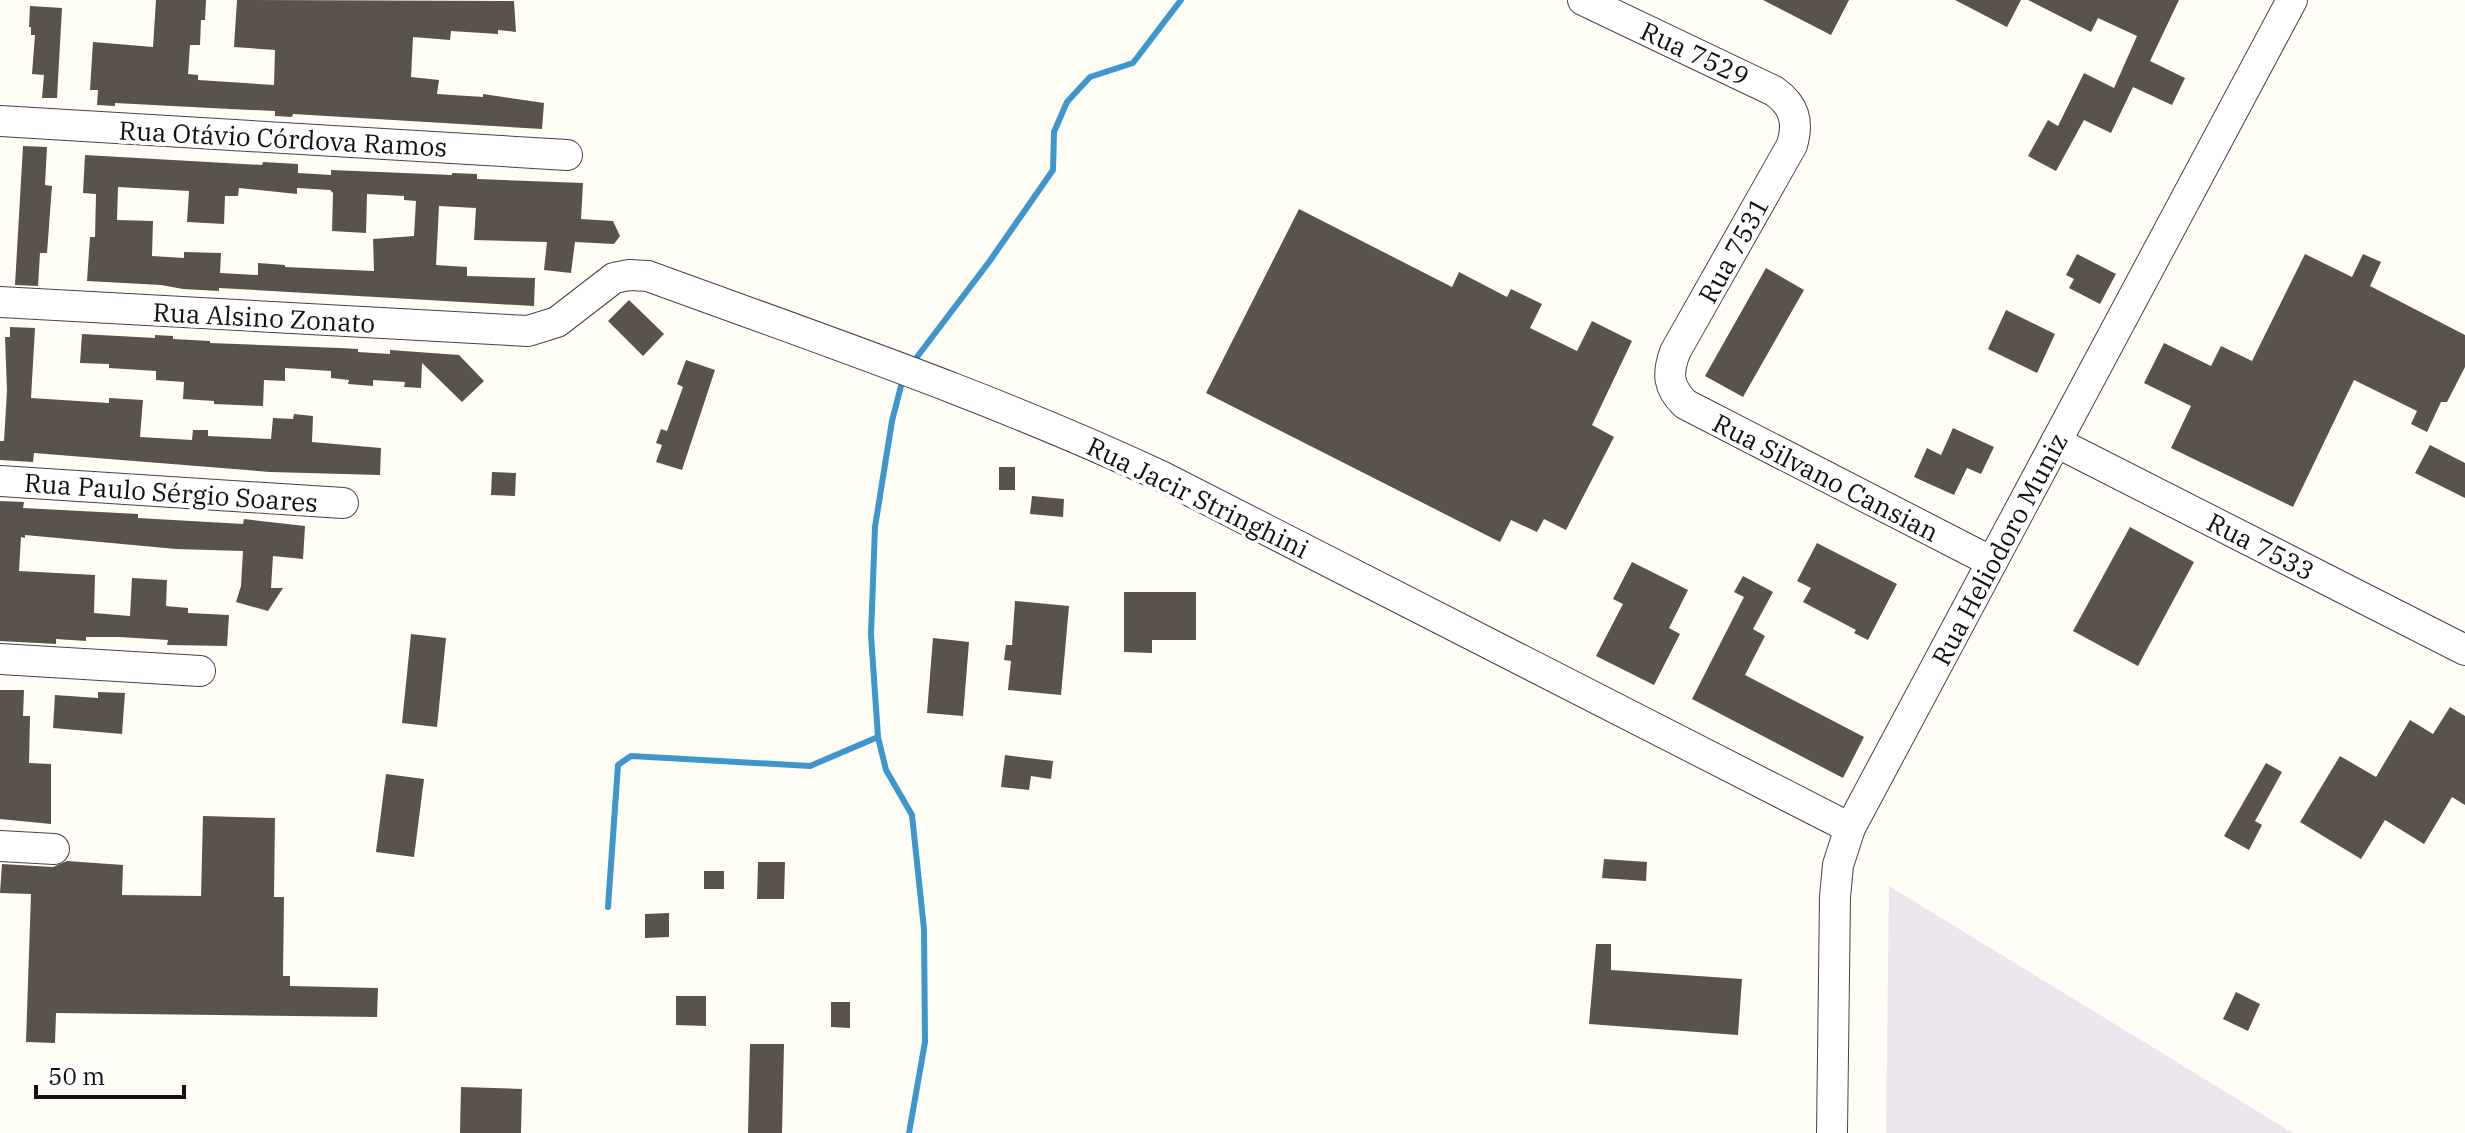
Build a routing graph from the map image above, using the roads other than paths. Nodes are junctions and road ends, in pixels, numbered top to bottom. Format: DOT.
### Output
graph roads {
  1 [pos="1583,0"];
  2 [pos="2292,0"];
  3 [pos="1795,118"];
  4 [pos="0,121"];
  5 [pos="567,155"];
  6 [pos="0,302"];
  7 [pos="528,331"];
  8 [pos="1669,382"];
  9 [pos="2056,442"];
  10 [pos="0,481"];
  11 [pos="343,503"];
  12 [pos="1992,562"];
  13 [pos="2465,650"];
  14 [pos="0,659"];
  15 [pos="200,671"];
  16 [pos="1850,828"];
  17 [pos="0,846"];
  18 [pos="54,849"];
  19 [pos="1832,1133"];
  1 -- 3 [label="street, Rua 7529"];
  2 -- 9 [label="street, Rua Heliodoro Muniz"];
  3 -- 8 [label="street, Rua 7531"];
  4 -- 5 [label="street, Rua Otávio Córdova Ramos"];
  6 -- 7 [label="street, Rua Alsino Zonato"];
  7 -- 16 [label="street, Rua Jacir Stringhini"];
  8 -- 12 [label="street, Rua Silvano Cansian"];
  9 -- 12 [label="street, Rua Heliodoro Muniz"];
  9 -- 13 [label="street, Rua 7533"];
  10 -- 11 [label="street, Rua Paulo Sérgio Soares"];
  12 -- 16 [label="street, Rua Heliodoro Muniz"];
  14 -- 15 [label="street"];
  16 -- 19 [label="street, Rua Heliodoro Muniz"];
  17 -- 18 [label="street"];
}
